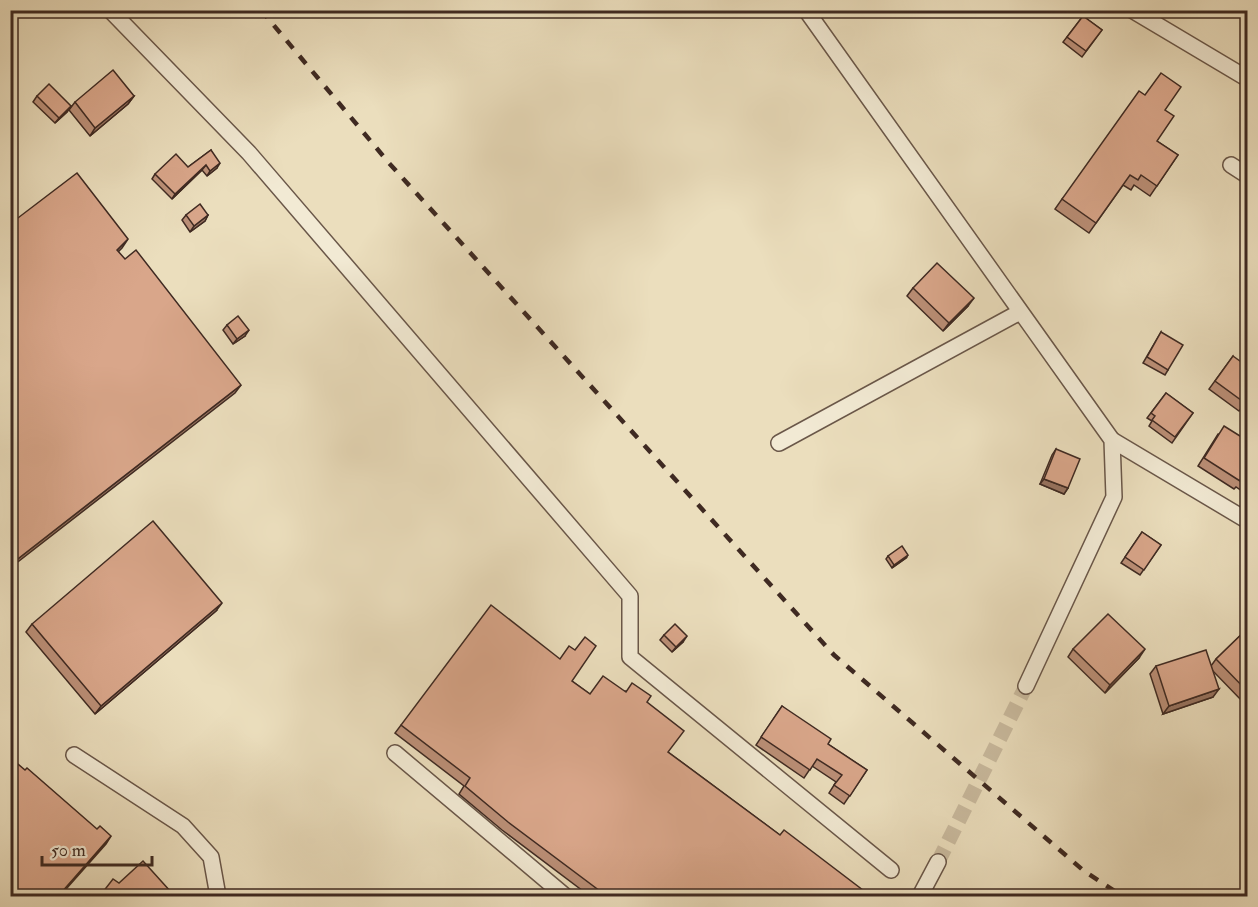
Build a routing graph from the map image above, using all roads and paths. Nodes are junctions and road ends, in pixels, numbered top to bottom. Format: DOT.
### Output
graph roads {
  1 [pos="111,10"];
  2 [pos="806,10"];
  3 [pos="1132,10"];
  4 [pos="1248,79"];
  5 [pos="1231,165"];
  6 [pos="1248,176"];
  7 [pos="1020,312"];
  8 [pos="1112,441"];
  9 [pos="779,443"];
  10 [pos="1248,521"];
  11 [pos="1026,686"];
  12 [pos="395,753"];
  13 [pos="74,755"];
  14 [pos="938,862"];
  15 [pos="891,870"];
  16 [pos="218,897"];
  17 [pos="565,897"];
  18 [pos="920,897"];
  1 -- 15 [label="street"];
  2 -- 7 [label="street"];
  3 -- 4 [label="street"];
  5 -- 6 [label="street"];
  7 -- 8 [label="street"];
  7 -- 9 [label="street"];
  8 -- 10 [label="street"];
  8 -- 11 [label="street"];
  12 -- 17 [label="street"];
  13 -- 16 [label="street"];
  14 -- 18 [label="street"];
}
